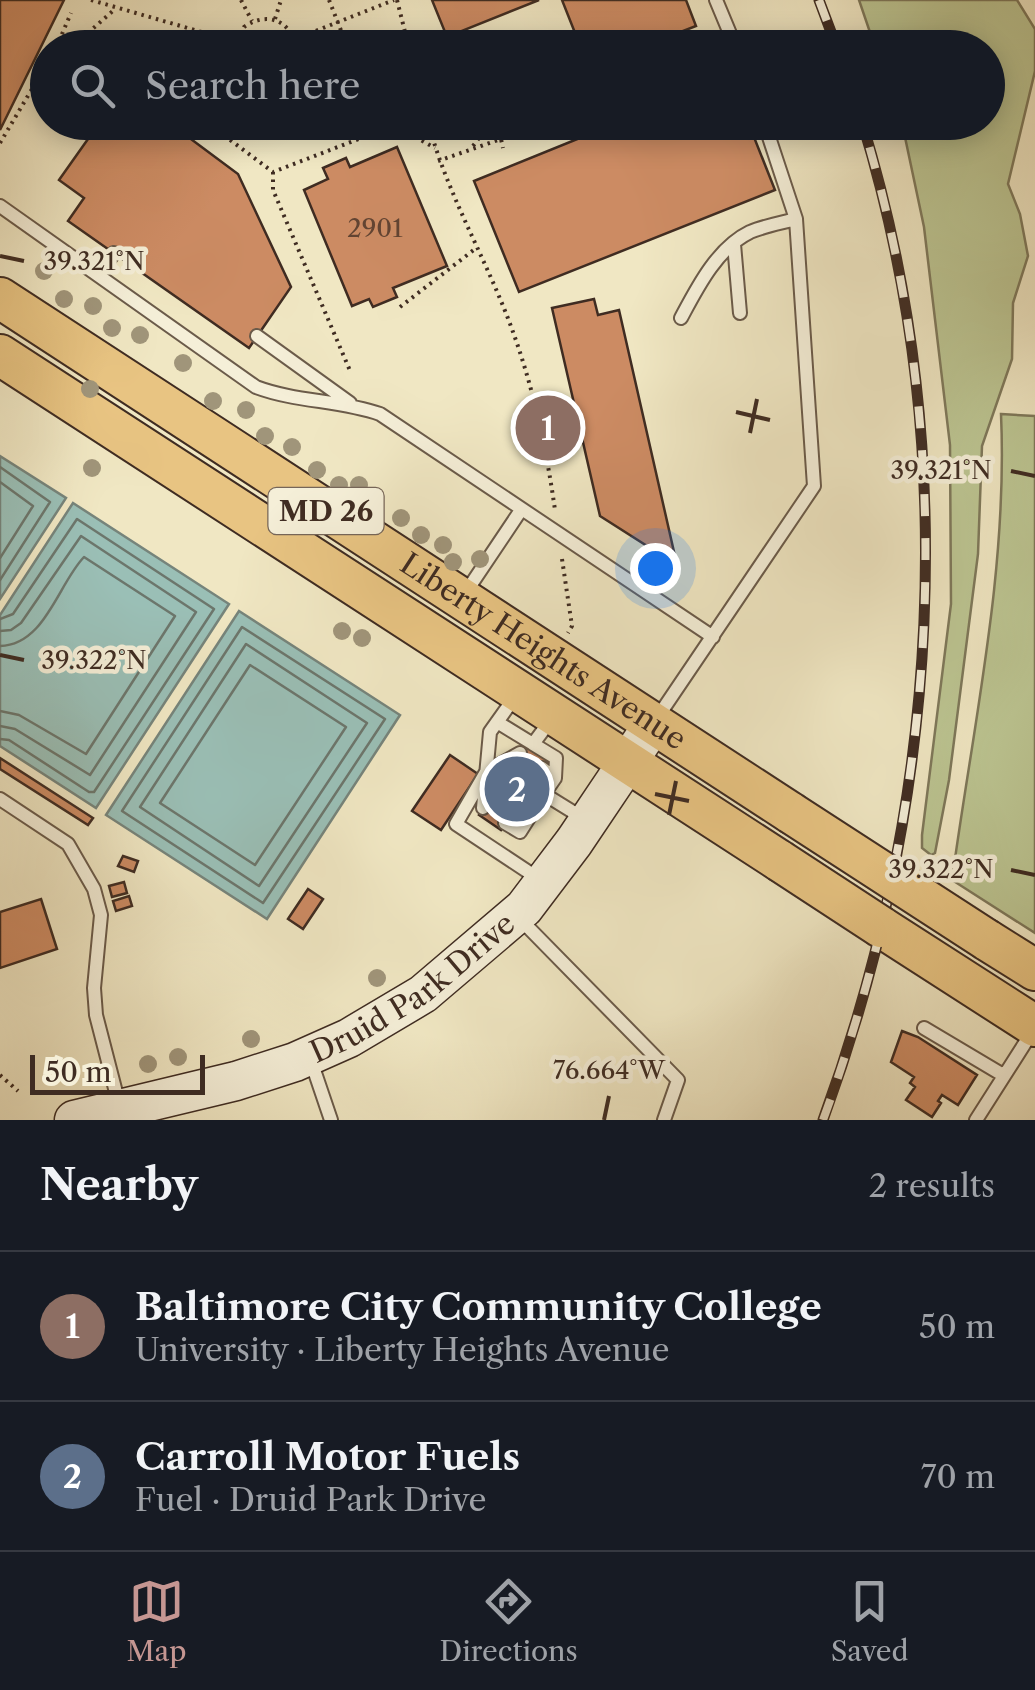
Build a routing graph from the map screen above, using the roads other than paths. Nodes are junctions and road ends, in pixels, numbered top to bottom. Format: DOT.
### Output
graph roads {
  1 [pos="716,0"];
  2 [pos="728,30"];
  3 [pos="771,140"];
  4 [pos="0,206"];
  5 [pos="796,219"];
  6 [pos="734,244"];
  7 [pos="114,254"];
  8 [pos="98,275"];
  9 [pos="0,298"];
  10 [pos="740,313"];
  11 [pos="682,318"];
  12 [pos="257,336"];
  13 [pos="0,355"];
  14 [pos="352,404"];
  15 [pos="522,510"];
  16 [pos="462,599"];
  17 [pos="713,637"];
  18 [pos="508,707"];
  19 [pos="654,723"];
  20 [pos="544,730"];
  21 [pos="520,753"];
  22 [pos="627,762"];
  23 [pos="542,768"];
  24 [pos="509,769"];
  25 [pos="486,772"];
  26 [pos="555,778"];
  27 [pos="531,786"];
  28 [pos="492,794"];
  29 [pos="544,794"];
  30 [pos="0,799"];
  31 [pos="483,808"];
  32 [pos="516,809"];
  33 [pos="529,817"];
  34 [pos="588,822"];
  35 [pos="505,823"];
  36 [pos="545,882"];
  37 [pos="516,916"];
  38 [pos="1035,970"];
  39 [pos="1035,1026"];
  40 [pos="924,1028"];
  41 [pos="309,1055"];
  42 [pos="1003,1076"];
  43 [pos="120,1109"];
  44 [pos="80,1119"];
  45 [pos="331,1120"];
  46 [pos="664,1120"];
  47 [pos="976,1120"];
  1 -- 2 [label="lane"];
  3 -- 5 [label="lane"];
  4 -- 8 [label="lane"];
  5 -- 6 [label="lane"];
  5 -- 17 [label="lane"];
  6 -- 10 [label="lane"];
  6 -- 11 [label="lane"];
  7 -- 8 [label="lane"];
  8 -- 14 [label="lane"];
  9 -- 16 [label="main road, Liberty Heights Avenue / MD 26"];
  12 -- 14 [label="lane"];
  13 -- 18 [label="main road, Liberty Heights Avenue / MD 26"];
  14 -- 15 [label="lane"];
  15 -- 16 [label="lane"];
  15 -- 17 [label="lane"];
  16 -- 19 [label="main road, Liberty Heights Avenue / MD 26"];
  17 -- 19 [label="lane"];
  18 -- 20 [label="main road, Liberty Heights Avenue / MD 26"];
  18 -- 25 [label="lane"];
  19 -- 22 [label="main road, Druid Park Drive"];
  19 -- 38 [label="main road, Liberty Heights Avenue / MD 26, bridge"];
  20 -- 22 [label="main road, Liberty Heights Avenue / MD 26"];
  20 -- 26 [label="lane"];
  21 -- 25 [label="lane"];
  22 -- 34 [label="main road, Druid Park Drive"];
  22 -- 39 [label="main road, Liberty Heights Avenue / MD 26, bridge"];
  23 -- 26 [label="lane"];
  24 -- 25 [label="lane"];
  25 -- 28 [label="lane"];
  25 -- 31 [label="lane"];
  25 -- 36 [label="lane"];
  26 -- 29 [label="lane"];
  27 -- 29 [label="lane"];
  29 -- 33 [label="lane"];
  29 -- 34 [label="lane"];
  30 -- 43 [label="lane"];
  32 -- 33 [label="lane"];
  33 -- 35 [label="lane"];
  34 -- 36 [label="main road, Druid Park Drive"];
  36 -- 37 [label="main road, Druid Park Drive"];
  37 -- 41 [label="main road, Druid Park Drive"];
  37 -- 46 [label="lane"];
  39 -- 42 [label="lane"];
  40 -- 42 [label="lane"];
  41 -- 43 [label="main road, Druid Park Drive"];
  41 -- 45 [label="lane"];
  42 -- 47 [label="lane"];
  43 -- 44 [label="main road, Druid Park Drive"];
}
